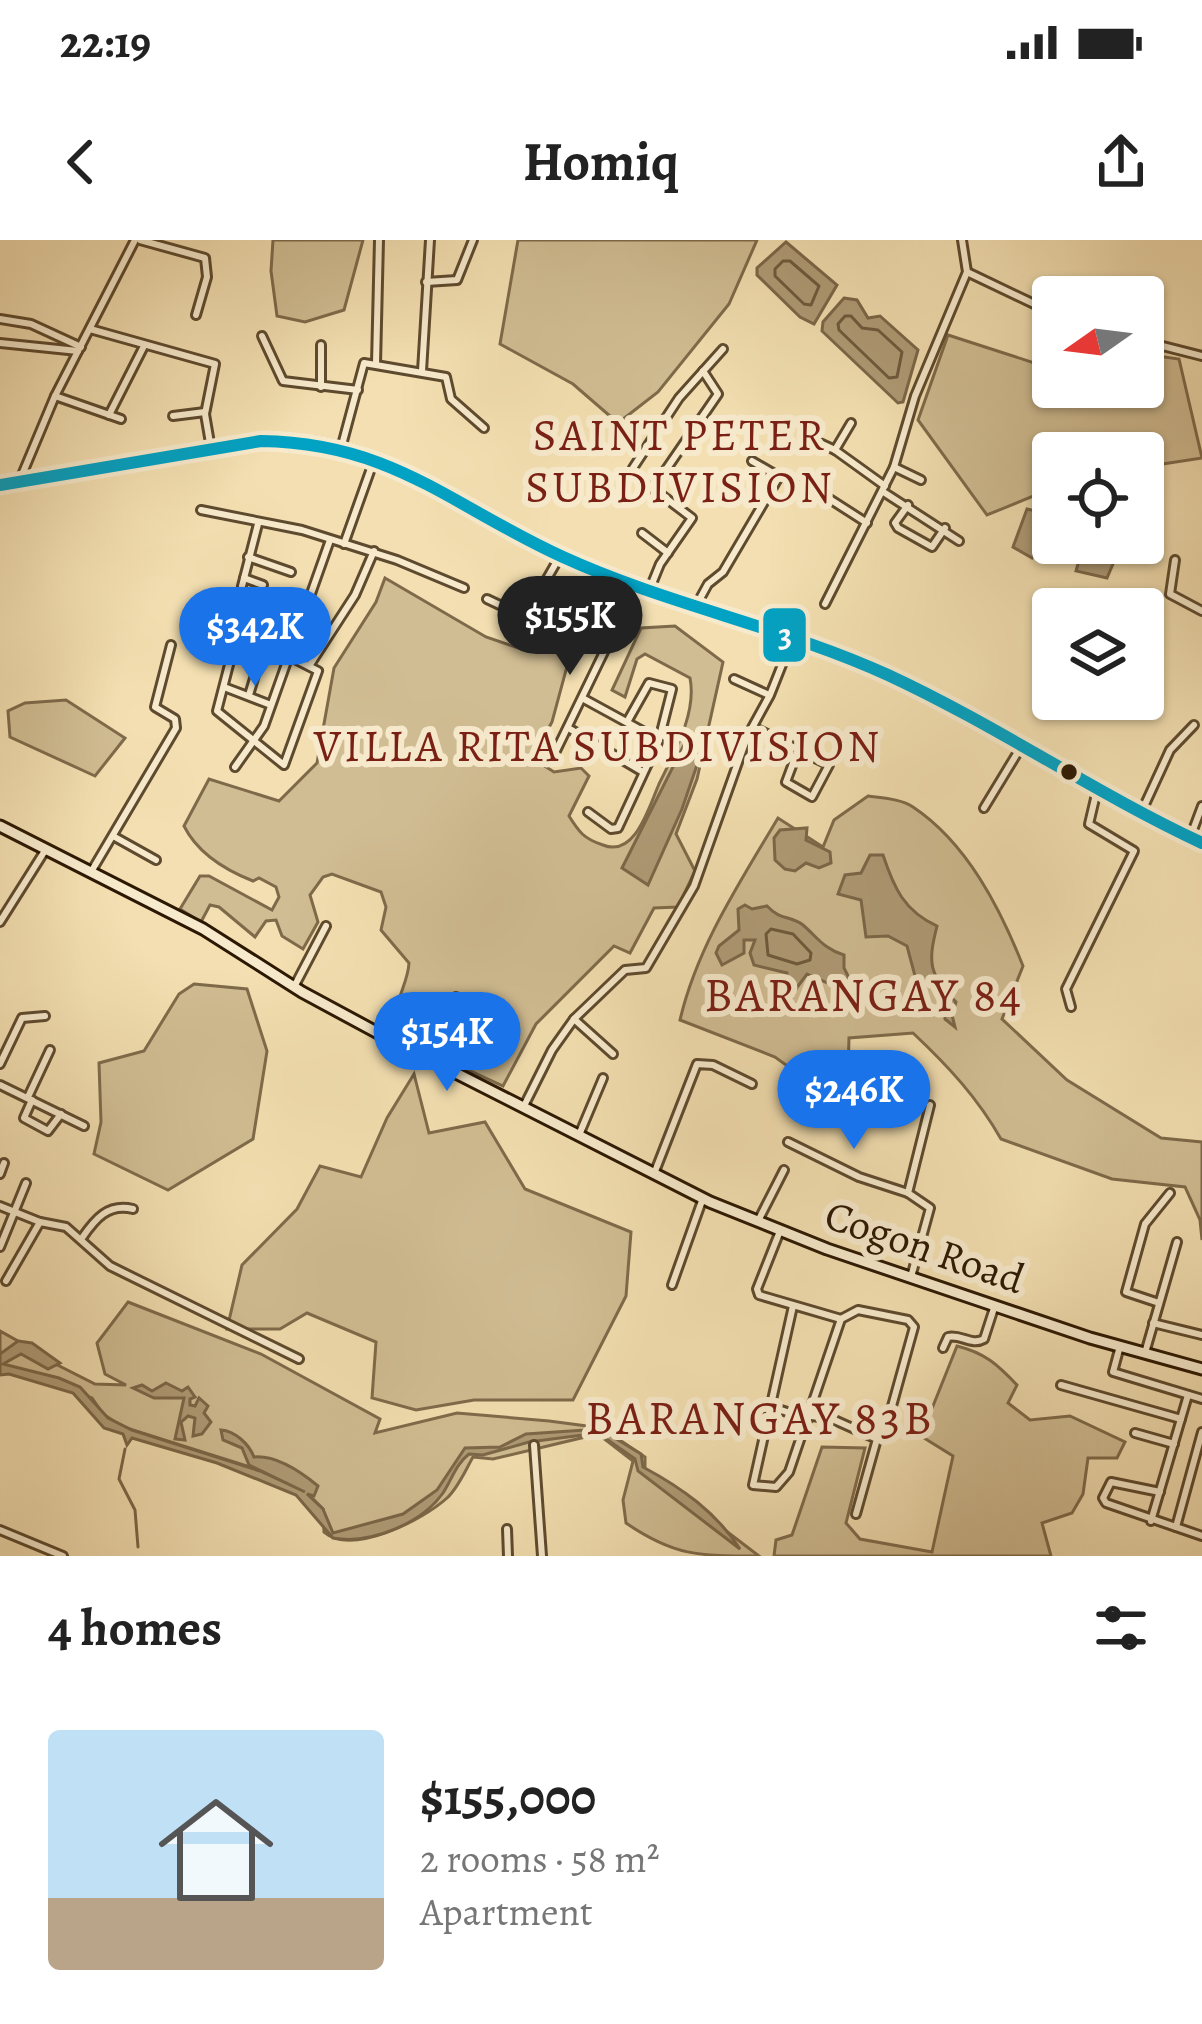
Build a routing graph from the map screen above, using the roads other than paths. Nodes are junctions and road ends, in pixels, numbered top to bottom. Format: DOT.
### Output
graph roads {
  1 [pos="137,240"];
  2 [pos="379,240"];
  3 [pos="430,240"];
  4 [pos="472,240"];
  5 [pos="962,240"];
  6 [pos="967,272"];
  7 [pos="425,282"];
  8 [pos="1032,304"];
  9 [pos="196,314"];
  10 [pos="0,319"];
  11 [pos="90,329"];
  12 [pos="262,336"];
  13 [pos="0,343"];
  14 [pos="321,344"];
  15 [pos="144,346"];
  16 [pos="1164,346"];
  17 [pos="80,349"];
  18 [pos="723,349"];
  19 [pos="1202,356"];
  20 [pos="376,364"];
  21 [pos="422,371"];
  22 [pos="703,371"];
  23 [pos="321,387"];
  24 [pos="358,390"];
  25 [pos="718,394"];
  26 [pos="55,396"];
  27 [pos="725,403"];
  28 [pos="205,412"];
  29 [pos="109,415"];
  30 [pos="173,416"];
  31 [pos="122,419"];
  32 [pos="851,423"];
  33 [pos="484,428"];
  34 [pos="811,440"];
  35 [pos="342,446"];
  36 [pos="211,449"];
  37 [pos="835,450"];
  38 [pos="375,457"];
  39 [pos="752,461"];
  40 [pos="894,467"];
  41 [pos="778,476"];
  42 [pos="921,480"];
  43 [pos="19,482"];
  44 [pos="0,485"];
  45 [pos="654,488"];
  46 [pos="885,490"];
  47 [pos="908,505"];
  48 [pos="201,510"];
  49 [pos="866,523"];
  50 [pos="258,524"];
  51 [pos="944,529"];
  52 [pos="642,533"];
  53 [pos="330,540"];
  54 [pos="959,541"];
  55 [pos="344,545"];
  56 [pos="374,551"];
  57 [pos="668,553"];
  58 [pos="560,556"];
  59 [pos="248,557"];
  60 [pos="1175,560"];
  61 [pos="292,572"];
  62 [pos="244,578"];
  63 [pos="263,585"];
  64 [pos="631,587"];
  65 [pos="464,588"];
  66 [pos="649,592"];
  67 [pos="283,594"];
  68 [pos="487,599"];
  69 [pos="241,602"];
  70 [pos="825,604"];
  71 [pos="696,606"];
  72 [pos="1202,611"];
  73 [pos="238,630"];
  74 [pos="794,637"];
  75 [pos="265,642"];
  76 [pos="171,645"];
  77 [pos="290,657"];
  78 [pos="309,666"];
  79 [pos="734,680"];
  80 [pos="224,687"];
  81 [pos="248,695"];
  82 [pos="770,695"];
  83 [pos="584,699"];
  84 [pos="271,705"];
  85 [pos="627,722"];
  86 [pos="1194,724"];
  87 [pos="751,726"];
  88 [pos="570,729"];
  89 [pos="256,740"];
  90 [pos="658,740"];
  91 [pos="1021,747"];
  92 [pos="798,751"];
  93 [pos="553,758"];
  94 [pos="236,766"];
  95 [pos="644,772"];
  96 [pos="1097,790"];
  97 [pos="1202,806"];
  98 [pos="984,808"];
  99 [pos="588,812"];
  100 [pos="1141,813"];
  101 [pos="0,826"];
  102 [pos="113,836"];
  103 [pos="1190,838"];
  104 [pos="1202,843"];
  105 [pos="46,847"];
  106 [pos="156,860"];
  107 [pos="91,872"];
  108 [pos="0,922"];
  109 [pos="326,926"];
  110 [pos="294,987"];
  111 [pos="456,997"];
  112 [pos="1072,1007"];
  113 [pos="45,1016"];
  114 [pos="574,1019"];
  115 [pos="50,1050"];
  116 [pos="613,1054"];
  117 [pos="428,1058"];
  118 [pos="0,1064"];
  119 [pos="603,1078"];
  120 [pos="0,1084"];
  121 [pos="752,1084"];
  122 [pos="30,1098"];
  123 [pos="930,1105"];
  124 [pos="523,1108"];
  125 [pos="61,1114"];
  126 [pos="84,1126"];
  127 [pos="578,1137"];
  128 [pos="788,1142"];
  129 [pos="4,1163"];
  130 [pos="784,1170"];
  131 [pos="0,1174"];
  132 [pos="654,1174"];
  133 [pos="26,1183"];
  134 [pos="908,1193"];
  135 [pos="1170,1193"];
  136 [pos="703,1198"];
  137 [pos="0,1206"];
  138 [pos="133,1209"];
  139 [pos="15,1212"];
  140 [pos="40,1222"];
  141 [pos="758,1222"];
  142 [pos="780,1231"];
  143 [pos="82,1238"];
  144 [pos="1177,1242"];
  145 [pos="0,1247"];
  146 [pos="911,1276"];
  147 [pos="7,1281"];
  148 [pos="672,1285"];
  149 [pos="1159,1303"];
  150 [pos="994,1305"];
  151 [pos="793,1306"];
  152 [pos="841,1319"];
  153 [pos="1153,1323"];
  154 [pos="1202,1335"];
  155 [pos="1120,1346"];
  156 [pos="943,1348"];
  157 [pos="1145,1353"];
  158 [pos="299,1359"];
  159 [pos="1202,1369"];
  160 [pos="1060,1385"];
  161 [pos="1188,1395"];
  162 [pos="1202,1399"];
  163 [pos="771,1407"];
  164 [pos="809,1418"];
  165 [pos="1181,1419"];
  166 [pos="887,1424"];
  167 [pos="1202,1432"];
  168 [pos="1135,1433"];
  169 [pos="1174,1444"];
  170 [pos="534,1445"];
  171 [pos="1160,1492"];
  172 [pos="856,1514"];
  173 [pos="1151,1521"];
  174 [pos="507,1529"];
  175 [pos="1176,1529"];
  176 [pos="0,1530"];
  177 [pos="1201,1532"];
  178 [pos="63,1556"];
  179 [pos="508,1556"];
  180 [pos="542,1556"];
  1 -- 9 [label="street"];
  1 -- 11 [label="street"];
  2 -- 20 [label="street"];
  3 -- 7 [label="street"];
  4 -- 7 [label="street"];
  5 -- 6 [label="street"];
  6 -- 8 [label="street"];
  6 -- 40 [label="street"];
  7 -- 21 [label="street"];
  10 -- 17 [label="street"];
  11 -- 15 [label="street"];
  11 -- 17 [label="street"];
  12 -- 23 [label="street"];
  13 -- 17 [label="street"];
  14 -- 23 [label="street"];
  15 -- 28 [label="street"];
  15 -- 29 [label="street"];
  16 -- 19 [label="street"];
  17 -- 26 [label="street"];
  18 -- 22 [label="street"];
  20 -- 21 [label="street"];
  20 -- 24 [label="street"];
  21 -- 33 [label="street"];
  22 -- 25 [label="street"];
  22 -- 45 [label="street"];
  23 -- 24 [label="street"];
  24 -- 35 [label="street"];
  25 -- 27 [label="street"];
  25 -- 45 [label="street"];
  26 -- 29 [label="street"];
  26 -- 43 [label="street"];
  28 -- 30 [label="street"];
  28 -- 36 [label="street"];
  29 -- 31 [label="street"];
  32 -- 37 [label="street"];
  34 -- 37 [label="street"];
  35 -- 36 [label="street"];
  35 -- 38 [label="street"];
  36 -- 43 [label="street"];
  37 -- 46 [label="street"];
  38 -- 55 [label="street"];
  38 -- 58 [label="street"];
  39 -- 41 [label="street"];
  40 -- 42 [label="street"];
  40 -- 46 [label="street"];
  41 -- 49 [label="street"];
  41 -- 71 [label="street"];
  43 -- 44 [label="street"];
  45 -- 57 [label="street"];
  46 -- 47 [label="street"];
  46 -- 49 [label="street"];
  47 -- 51 [label="street"];
  47 -- 51 [label="street"];
  48 -- 50 [label="street"];
  49 -- 70 [label="street"];
  50 -- 53 [label="street"];
  50 -- 59 [label="street"];
  51 -- 54 [label="street"];
  52 -- 57 [label="street"];
  53 -- 55 [label="street"];
  53 -- 77 [label="street"];
  55 -- 56 [label="street"];
  56 -- 65 [label="street"];
  56 -- 78 [label="street"];
  57 -- 66 [label="street"];
  58 -- 64 [label="street"];
  58 -- 68 [label="street"];
  59 -- 61 [label="street"];
  59 -- 62 [label="street"];
  60 -- 72 [label="street"];
  62 -- 63 [label="street"];
  62 -- 69 [label="street"];
  64 -- 66 [label="street"];
  64 -- 83 [label="street"];
  66 -- 71 [label="street"];
  67 -- 69 [label="street"];
  69 -- 73 [label="street"];
  71 -- 74 [label="street"];
  73 -- 75 [label="street"];
  73 -- 80 [label="street"];
  74 -- 82 [label="street"];
  74 -- 91 [label="street"];
  75 -- 77 [label="street"];
  75 -- 81 [label="street"];
  76 -- 102 [label="street"];
  77 -- 78 [label="street"];
  77 -- 84 [label="street"];
  78 -- 89 [label="street"];
  79 -- 82 [label="street"];
  80 -- 81 [label="street"];
  80 -- 89 [label="street"];
  81 -- 84 [label="street"];
  82 -- 87 [label="street"];
  83 -- 85 [label="street"];
  83 -- 88 [label="street"];
  84 -- 89 [label="street"];
  85 -- 90 [label="street"];
  85 -- 90 [label="street"];
  86 -- 100 [label="street"];
  87 -- 92 [label="street"];
  87 -- 114 [label="street"];
  88 -- 93 [label="street"];
  88 -- 95 [label="street"];
  89 -- 94 [label="street"];
  90 -- 95 [label="street"];
  91 -- 96 [label="street"];
  91 -- 98 [label="street"];
  92 -- 92 [label="street"];
  95 -- 99 [label="street"];
  96 -- 100 [label="street"];
  96 -- 112 [label="street"];
  97 -- 103 [label="street"];
  100 -- 103 [label="street"];
  101 -- 105 [label="street, Cogon Road"];
  102 -- 106 [label="street"];
  102 -- 107 [label="street"];
  103 -- 104 [label="street"];
  105 -- 107 [label="street, Cogon Road"];
  105 -- 108 [label="street"];
  107 -- 110 [label="street, Cogon Road"];
  109 -- 110 [label="street"];
  110 -- 117 [label="street, Cogon Road"];
  111 -- 117 [label="street"];
  113 -- 118 [label="street"];
  114 -- 116 [label="street"];
  114 -- 124 [label="street"];
  115 -- 122 [label="street"];
  117 -- 124 [label="street, Cogon Road"];
  119 -- 127 [label="street"];
  120 -- 122 [label="street"];
  121 -- 132 [label="street"];
  122 -- 125 [label="street"];
  122 -- 125 [label="street"];
  123 -- 134 [label="street"];
  124 -- 127 [label="street, Cogon Road"];
  125 -- 126 [label="street"];
  127 -- 132 [label="street, Cogon Road"];
  128 -- 134 [label="street"];
  129 -- 131 [label="street"];
  130 -- 141 [label="street"];
  132 -- 136 [label="street, Cogon Road"];
  133 -- 139 [label="street"];
  134 -- 146 [label="street"];
  135 -- 149 [label="street"];
  136 -- 141 [label="street, Cogon Road"];
  136 -- 148 [label="street"];
  137 -- 139 [label="street"];
  138 -- 143 [label="street"];
  139 -- 140 [label="street"];
  139 -- 145 [label="street"];
  140 -- 143 [label="street"];
  140 -- 147 [label="street"];
  141 -- 142 [label="street, Cogon Road"];
  142 -- 146 [label="street, Cogon Road"];
  142 -- 151 [label="street"];
  143 -- 158 [label="street"];
  144 -- 149 [label="street"];
  146 -- 150 [label="street, Cogon Road"];
  149 -- 153 [label="street"];
  150 -- 155 [label="street, Cogon Road"];
  150 -- 156 [label="street"];
  151 -- 152 [label="street"];
  151 -- 163 [label="street"];
  152 -- 164 [label="street"];
  152 -- 166 [label="street"];
  153 -- 154 [label="street"];
  153 -- 157 [label="street"];
  155 -- 157 [label="street, Cogon Road"];
  155 -- 161 [label="street"];
  157 -- 159 [label="street, Cogon Road"];
  160 -- 165 [label="street"];
  161 -- 162 [label="street"];
  161 -- 165 [label="street"];
  163 -- 164 [label="street"];
  163 -- 164 [label="street"];
  164 -- 172 [label="street"];
  165 -- 169 [label="street"];
  167 -- 175 [label="street"];
  168 -- 169 [label="street"];
  169 -- 171 [label="street"];
  170 -- 180 [label="street"];
  171 -- 173 [label="street"];
  171 -- 173 [label="street"];
  173 -- 175 [label="street"];
  174 -- 179 [label="street"];
  175 -- 177 [label="street"];
  176 -- 178 [label="street"];
}
